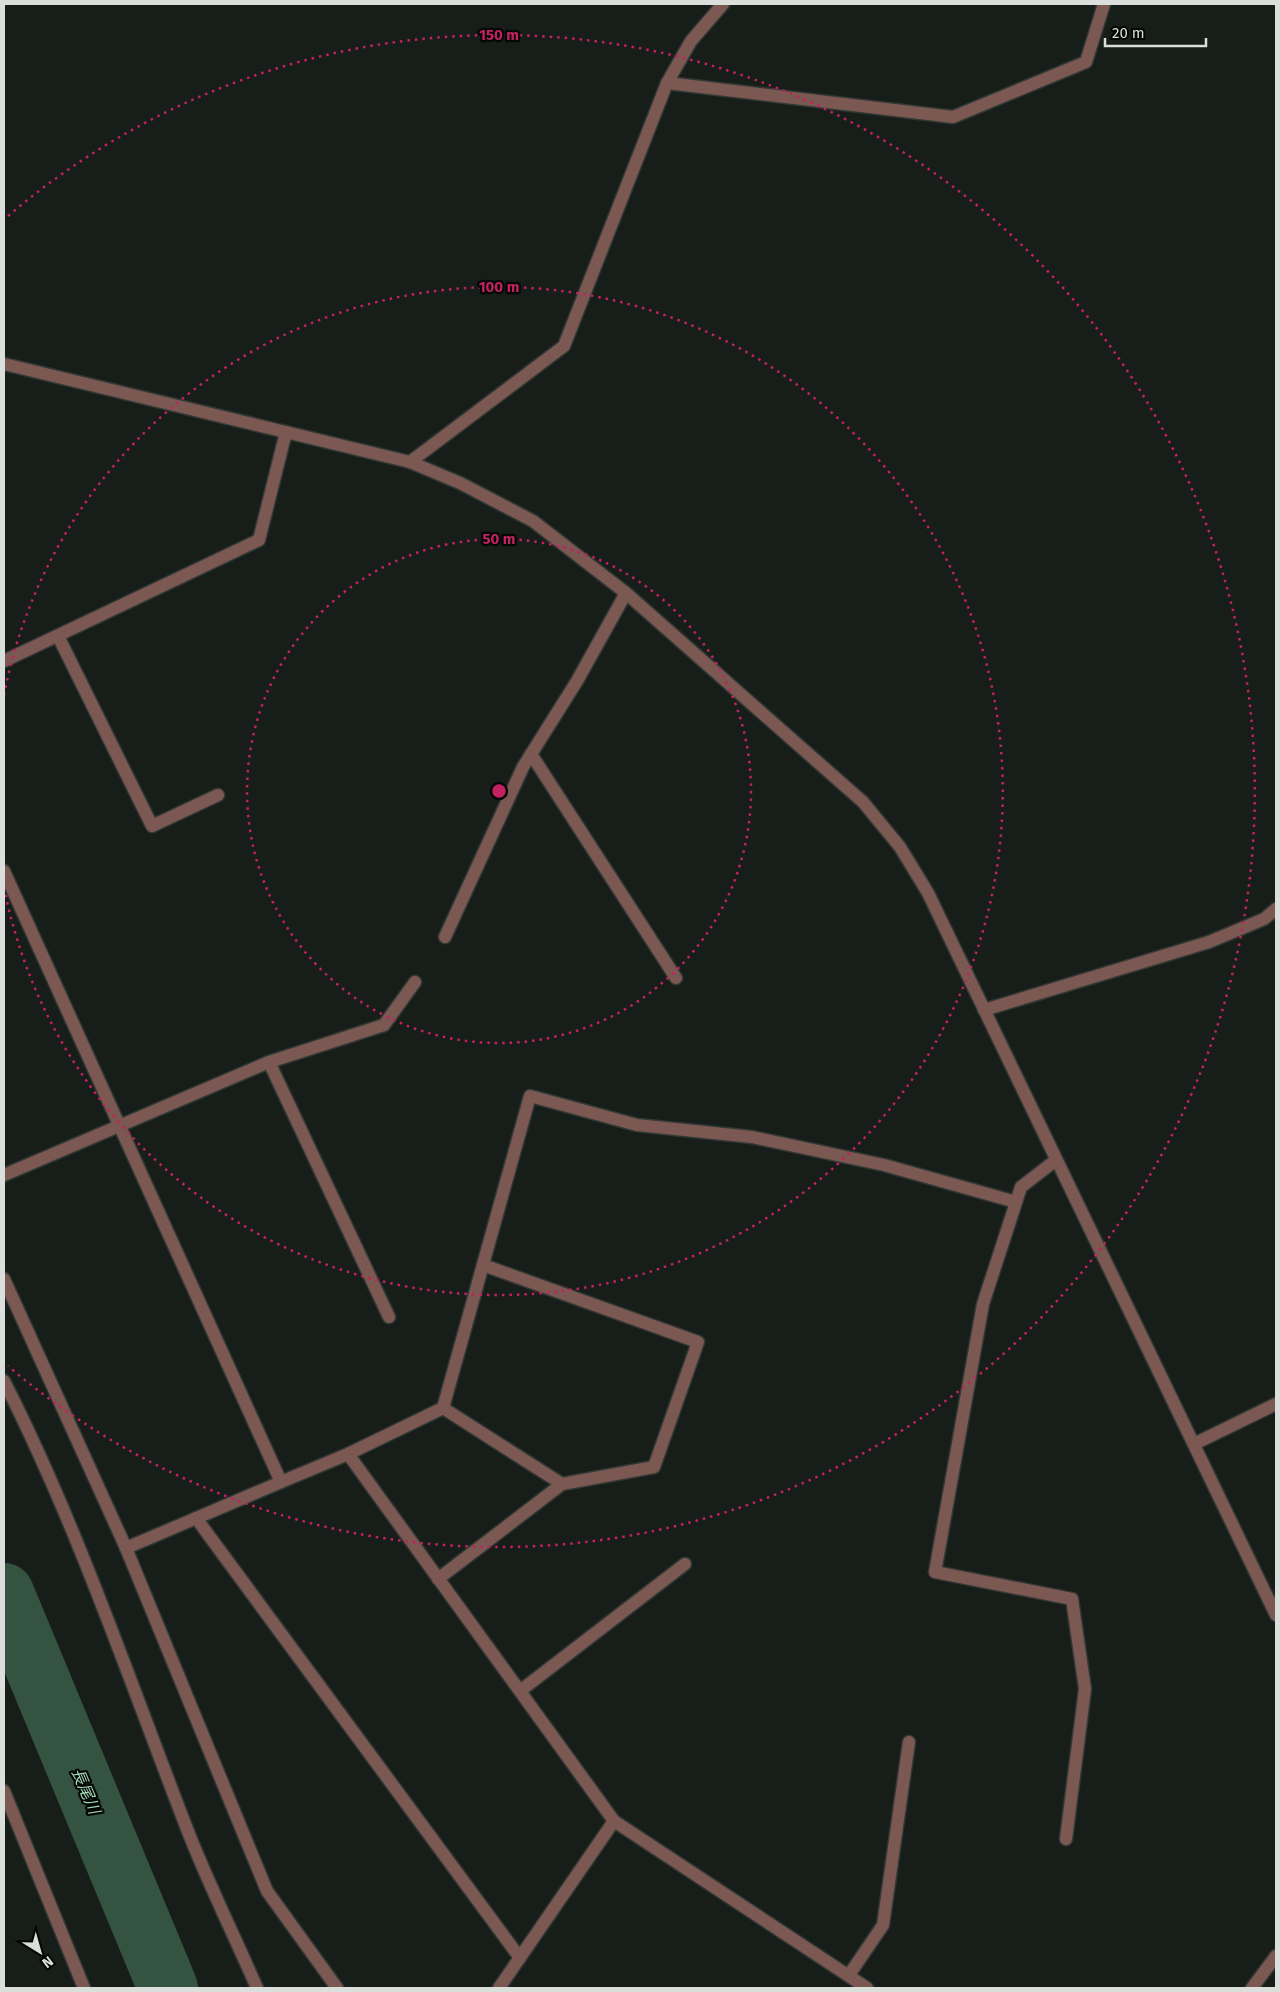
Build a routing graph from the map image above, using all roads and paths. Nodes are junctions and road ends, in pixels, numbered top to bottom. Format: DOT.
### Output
graph roads {
  1 [pos="723,4"];
  2 [pos="1104,4"];
  3 [pos="666,83"];
  4 [pos="4,364"];
  5 [pos="286,432"];
  6 [pos="410,462"];
  7 [pos="626,593"];
  8 [pos="58,636"];
  9 [pos="4,661"];
  10 [pos="531,754"];
  11 [pos="218,795"];
  12 [pos="4,871"];
  13 [pos="1276,909"];
  14 [pos="445,937"];
  15 [pos="676,978"];
  16 [pos="415,982"];
  17 [pos="984,1010"];
  18 [pos="269,1062"];
  19 [pos="118,1125"];
  20 [pos="1056,1160"];
  21 [pos="4,1175"];
  22 [pos="1016,1202"];
  23 [pos="483,1265"];
  24 [pos="4,1280"];
  25 [pos="389,1318"];
  26 [pos="4,1381"];
  27 [pos="1276,1404"];
  28 [pos="443,1408"];
  29 [pos="1194,1444"];
  30 [pos="348,1454"];
  31 [pos="281,1482"];
  32 [pos="562,1484"];
  33 [pos="196,1518"];
  34 [pos="126,1548"];
  35 [pos="685,1564"];
  36 [pos="438,1579"];
  37 [pos="1276,1615"];
  38 [pos="520,1691"];
  39 [pos="909,1742"];
  40 [pos="4,1791"];
  41 [pos="614,1821"];
  42 [pos="1066,1839"];
  43 [pos="1276,1956"];
  44 [pos="520,1958"];
  45 [pos="849,1975"];
  46 [pos="84,1988"];
  47 [pos="257,1988"];
  48 [pos="336,1988"];
  49 [pos="499,1988"];
  50 [pos="867,1988"];
  51 [pos="1252,1988"];
  1 -- 3 [label="street"];
  2 -- 3 [label="street"];
  3 -- 6 [label="street"];
  4 -- 5 [label="street"];
  5 -- 6 [label="street"];
  5 -- 8 [label="street"];
  6 -- 7 [label="street"];
  7 -- 10 [label="street"];
  7 -- 17 [label="street"];
  8 -- 9 [label="street"];
  8 -- 11 [label="street"];
  10 -- 14 [label="street"];
  10 -- 15 [label="street"];
  12 -- 19 [label="street"];
  13 -- 17 [label="street"];
  16 -- 18 [label="street"];
  17 -- 20 [label="street"];
  18 -- 19 [label="street"];
  18 -- 25 [label="street"];
  19 -- 21 [label="street"];
  19 -- 31 [label="street"];
  20 -- 22 [label="street"];
  20 -- 29 [label="street"];
  22 -- 23 [label="street"];
  22 -- 42 [label="street"];
  23 -- 28 [label="street"];
  23 -- 32 [label="street"];
  24 -- 34 [label="street"];
  26 -- 47 [label="street"];
  27 -- 29 [label="street"];
  28 -- 30 [label="street"];
  28 -- 32 [label="street"];
  29 -- 37 [label="street"];
  30 -- 31 [label="street"];
  30 -- 36 [label="street"];
  31 -- 33 [label="street"];
  32 -- 36 [label="street"];
  33 -- 34 [label="street"];
  33 -- 44 [label="street"];
  34 -- 48 [label="street"];
  35 -- 38 [label="street"];
  36 -- 38 [label="street"];
  38 -- 41 [label="street"];
  39 -- 45 [label="street"];
  40 -- 46 [label="street"];
  41 -- 44 [label="street"];
  41 -- 45 [label="street"];
  43 -- 51 [label="street"];
  44 -- 49 [label="street"];
  45 -- 50 [label="street"];
}
